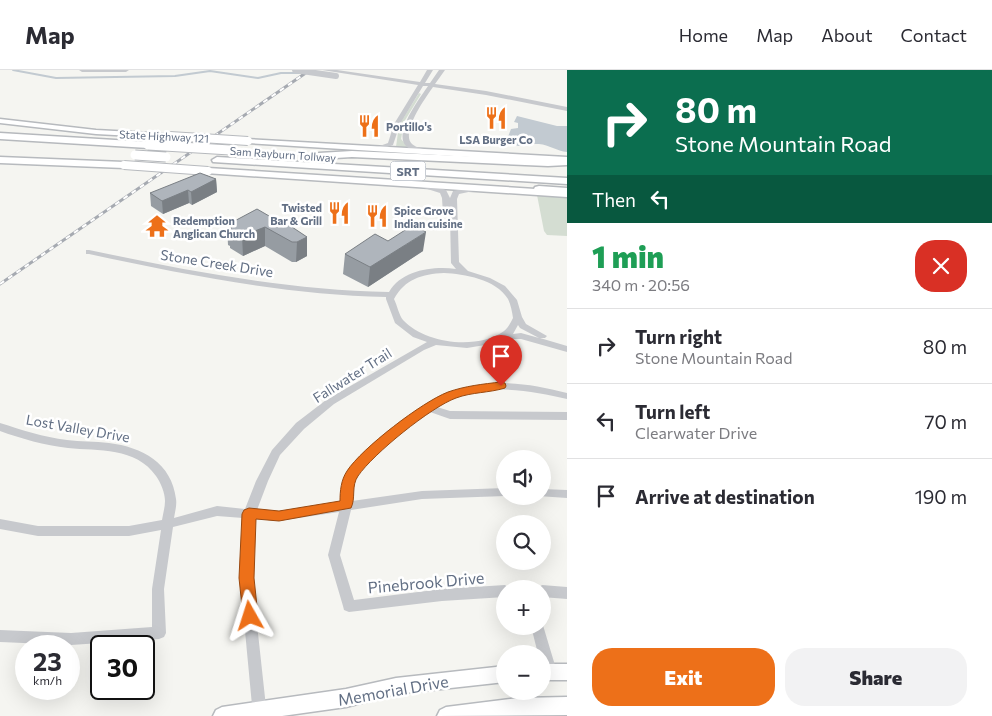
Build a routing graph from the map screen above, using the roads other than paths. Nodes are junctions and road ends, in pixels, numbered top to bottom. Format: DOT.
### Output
graph roads {
  1 [pos="82,70"];
  2 [pos="126,70"];
  3 [pos="295,70"];
  4 [pos="325,70"];
  5 [pos="430,70"];
  6 [pos="442,70"];
  7 [pos="338,74"];
  8 [pos="420,86"];
  9 [pos="432,87"];
  10 [pos="567,109"];
  11 [pos="567,114"];
  12 [pos="0,121"];
  13 [pos="0,136"];
  14 [pos="0,146"];
  15 [pos="376,149"];
  16 [pos="428,152"];
  17 [pos="319,156"];
  18 [pos="0,160"];
  19 [pos="567,161"];
  20 [pos="249,162"];
  21 [pos="567,172"];
  22 [pos="567,181"];
  23 [pos="423,184"];
  24 [pos="478,188"];
  25 [pos="567,193"];
  26 [pos="89,252"];
  27 [pos="442,270"];
  28 [pos="464,272"];
  29 [pos="391,299"];
  30 [pos="518,318"];
  31 [pos="416,334"];
  32 [pos="504,337"];
  33 [pos="435,342"];
  34 [pos="564,348"];
  35 [pos="404,358"];
  36 [pos="567,396"];
  37 [pos="428,408"];
  38 [pos="567,416"];
  39 [pos="0,427"];
  40 [pos="496,492"];
  41 [pos="551,493"];
  42 [pos="567,494"];
  43 [pos="346,505"];
  44 [pos="249,514"];
  45 [pos="0,524"];
  46 [pos="168,524"];
  47 [pos="496,592"];
  48 [pos="551,592"];
  49 [pos="567,593"];
  50 [pos="541,635"];
  51 [pos="0,636"];
  52 [pos="553,672"];
  53 [pos="496,675"];
  54 [pos="567,706"];
  55 [pos="259,713"];
  56 [pos="222,716"];
  57 [pos="446,716"];
  1 -- 2 [label="street"];
  3 -- 7 [label="street, bridge"];
  4 -- 7 [label="street"];
  5 -- 8 [label="street"];
  6 -- 9 [label="street"];
  7 -- 8 [label="street"];
  8 -- 9 [label="street"];
  8 -- 15 [label="street"];
  9 -- 10 [label="street"];
  9 -- 11 [label="street"];
  9 -- 16 [label="street"];
  12 -- 15 [label="main road, State Highway 121, bridge"];
  13 -- 17 [label="highway, Sam Rayburn Tollway / SRT, bridge"];
  14 -- 20 [label="highway, Sam Rayburn Tollway / SRT, bridge"];
  15 -- 16 [label="main road, State Highway 121"];
  16 -- 19 [label="main road, State Highway 121"];
  17 -- 19 [label="highway"];
  17 -- 21 [label="highway, Sam Rayburn Tollway / SRT"];
  18 -- 23 [label="main road, bridge"];
  20 -- 22 [label="highway, Sam Rayburn Tollway / SRT"];
  20 -- 25 [label="highway"];
  23 -- 24 [label="main road"];
  23 -- 27 [label="street"];
  24 -- 25 [label="main road"];
  24 -- 28 [label="street"];
  26 -- 29 [label="street, Stone Creek Drive"];
  27 -- 28 [label="street"];
  27 -- 29 [label="street"];
  28 -- 30 [label="street"];
  29 -- 31 [label="street"];
  30 -- 32 [label="street"];
  30 -- 34 [label="street"];
  31 -- 33 [label="street"];
  31 -- 35 [label="street, Fallwater Trail"];
  32 -- 33 [label="street"];
  32 -- 34 [label="street"];
  33 -- 35 [label="street, Fallwater Trail"];
  35 -- 44 [label="street, Fallwater Trail"];
  36 -- 37 [label="street"];
  37 -- 38 [label="street"];
  37 -- 43 [label="street"];
  39 -- 46 [label="street, Lost Valley Drive"];
  40 -- 43 [label="street"];
  41 -- 42 [label="street"];
  43 -- 44 [label="street"];
  43 -- 47 [label="street, Pinebrook Drive"];
  44 -- 46 [label="street"];
  44 -- 55 [label="street, Fallwater Trail"];
  45 -- 46 [label="street"];
  46 -- 51 [label="street, Lost Valley Drive"];
  48 -- 49 [label="street"];
  50 -- 52 [label="street"];
  53 -- 55 [label="main road, Memorial Drive"];
  54 -- 57 [label="main road"];
  55 -- 56 [label="main road, Memorial Drive"];
}
